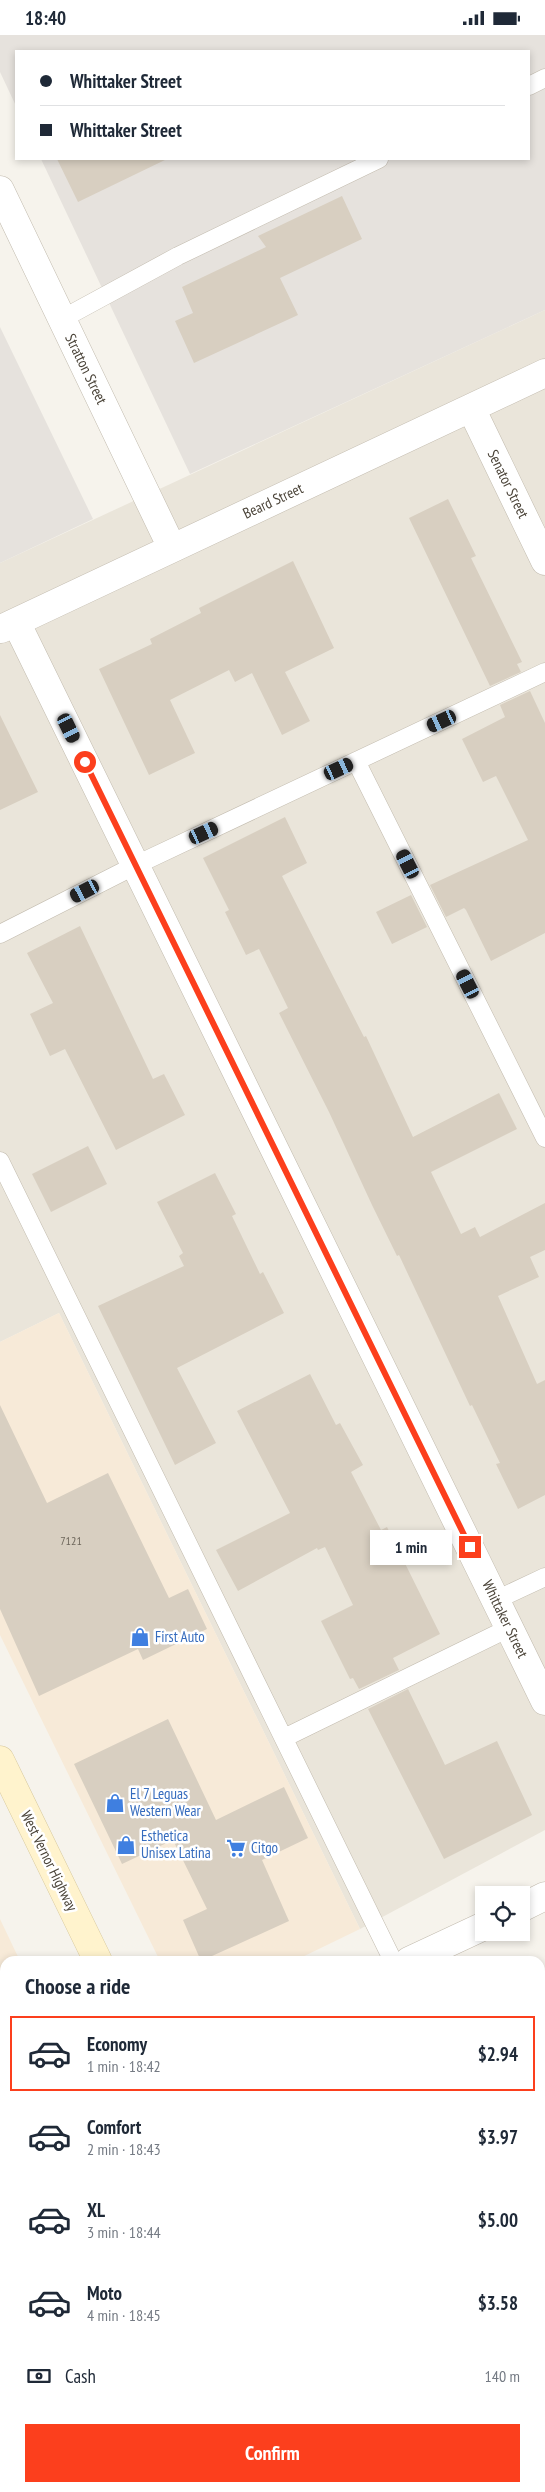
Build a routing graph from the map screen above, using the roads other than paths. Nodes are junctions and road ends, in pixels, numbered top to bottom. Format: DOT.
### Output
graph roads {
  1 [pos="545,78"];
  2 [pos="530,86"];
  3 [pos="377,160"];
  4 [pos="0,190"];
  5 [pos="62,319"];
  6 [pos="545,373"];
  7 [pos="470,408"];
  8 [pos="172,548"];
  9 [pos="545,561"];
  10 [pos="8,626"];
  11 [pos="545,672"];
  12 [pos="356,761"];
  13 [pos="136,865"];
  14 [pos="0,934"];
  15 [pos="545,1138"];
  16 [pos="0,1161"];
  17 [pos="545,1577"];
  18 [pos="496,1600"];
  19 [pos="510,1628"];
  20 [pos="545,1701"];
  21 [pos="284,1739"];
  22 [pos="0,1760"];
  23 [pos="545,1896"];
  24 [pos="530,1904"];
  25 [pos="475,1930"];
  26 [pos="96,1956"];
  27 [pos="391,1956"];
  28 [pos="420,1956"];
  1 -- 2 [label="lane"];
  3 -- 5 [label="lane"];
  4 -- 5 [label="street, Stratton Street"];
  5 -- 8 [label="street, Stratton Street"];
  6 -- 7 [label="street, Beard Street"];
  7 -- 8 [label="street, Beard Street"];
  7 -- 9 [label="street, Senator Street"];
  8 -- 10 [label="street, Beard Street"];
  10 -- 13 [label="street, Whittaker Street"];
  11 -- 12 [label="lane"];
  12 -- 13 [label="lane"];
  12 -- 15 [label="lane"];
  13 -- 14 [label="lane"];
  13 -- 18 [label="street, Whittaker Street"];
  16 -- 21 [label="lane"];
  17 -- 18 [label="lane"];
  18 -- 19 [label="street, Whittaker Street"];
  19 -- 20 [label="street, Whittaker Street"];
  19 -- 21 [label="lane"];
  21 -- 27 [label="lane"];
  22 -- 26 [label="street, West Vernor Highway"];
  23 -- 24 [label="street"];
  25 -- 28 [label="street"];
}
